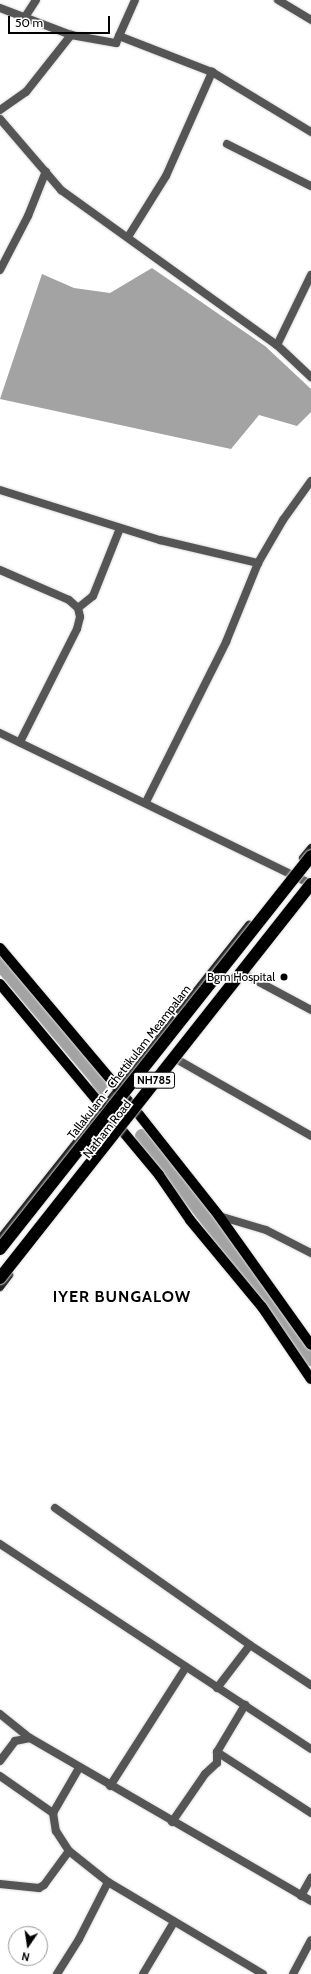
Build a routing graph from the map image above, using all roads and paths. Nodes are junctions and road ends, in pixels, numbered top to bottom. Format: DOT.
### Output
graph roads {
  1 [pos="36,0"];
  2 [pos="135,0"];
  3 [pos="278,0"];
  4 [pos="0,8"];
  5 [pos="24,17"];
  6 [pos="311,20"];
  7 [pos="71,35"];
  8 [pos="119,36"];
  9 [pos="212,72"];
  10 [pos="0,110"];
  11 [pos="0,119"];
  12 [pos="311,132"];
  13 [pos="227,144"];
  14 [pos="46,171"];
  15 [pos="311,186"];
  16 [pos="128,237"];
  17 [pos="0,270"];
  18 [pos="311,275"];
  19 [pos="278,345"];
  20 [pos="311,377"];
  21 [pos="311,481"];
  22 [pos="0,490"];
  23 [pos="120,528"];
  24 [pos="258,563"];
  25 [pos="0,570"];
  26 [pos="78,608"];
  27 [pos="0,733"];
  28 [pos="20,742"];
  29 [pos="146,802"];
  30 [pos="311,848"];
  31 [pos="311,856"];
  32 [pos="291,873"];
  33 [pos="311,884"];
  34 [pos="311,893"];
  35 [pos="0,948"];
  36 [pos="246,975"];
  37 [pos="0,984"];
  38 [pos="311,1010"];
  39 [pos="178,1060"];
  40 [pos="118,1088"];
  41 [pos="102,1107"];
  42 [pos="136,1111"];
  43 [pos="122,1129"];
  44 [pos="311,1136"];
  45 [pos="218,1216"];
  46 [pos="0,1239"];
  47 [pos="0,1249"];
  48 [pos="311,1253"];
  49 [pos="0,1278"];
  50 [pos="0,1287"];
  51 [pos="311,1345"];
  52 [pos="311,1379"];
  53 [pos="55,1508"];
  54 [pos="0,1544"];
  55 [pos="250,1645"];
  56 [pos="186,1667"];
  57 [pos="311,1685"];
  58 [pos="218,1688"];
  59 [pos="246,1705"];
  60 [pos="0,1714"];
  61 [pos="30,1738"];
  62 [pos="311,1749"];
  63 [pos="217,1752"];
  64 [pos="0,1761"];
  65 [pos="79,1768"];
  66 [pos="0,1776"];
  67 [pos="110,1786"];
  68 [pos="53,1813"];
  69 [pos="311,1813"];
  70 [pos="172,1822"];
  71 [pos="69,1852"];
  72 [pos="311,1878"];
  73 [pos="108,1882"];
  74 [pos="0,1884"];
  75 [pos="302,1896"];
  76 [pos="311,1901"];
  77 [pos="174,1922"];
  78 [pos="311,1940"];
  79 [pos="57,1974"];
  80 [pos="143,1974"];
  81 [pos="263,1974"];
  82 [pos="293,1974"];
  1 -- 5 [label="street"];
  2 -- 8 [label="street"];
  3 -- 6 [label="street"];
  4 -- 5 [label="street"];
  5 -- 7 [label="street"];
  7 -- 8 [label="street"];
  7 -- 10 [label="street"];
  8 -- 9 [label="street"];
  9 -- 12 [label="street"];
  9 -- 16 [label="street"];
  11 -- 14 [label="street"];
  13 -- 15 [label="street"];
  14 -- 16 [label="street"];
  14 -- 17 [label="street"];
  16 -- 19 [label="street"];
  18 -- 19 [label="street"];
  19 -- 20 [label="street"];
  21 -- 24 [label="street"];
  22 -- 23 [label="street"];
  23 -- 24 [label="street"];
  23 -- 26 [label="street"];
  24 -- 29 [label="street"];
  25 -- 26 [label="street"];
  26 -- 28 [label="street"];
  27 -- 28 [label="street"];
  28 -- 29 [label="street"];
  29 -- 32 [label="street"];
  30 -- 32 [label="main road, Natham Road"];
  31 -- 47 [label="highway, Tallakulam - Chettikulam Meampalam / NH785, bridge"];
  32 -- 33 [label="street"];
  32 -- 40 [label="main road, Natham Road"];
  33 -- 49 [label="highway, NH785, bridge"];
  34 -- 36 [label="main road, Natham Road"];
  35 -- 40 [label="main road"];
  36 -- 38 [label="street"];
  36 -- 39 [label="main road, Natham Road"];
  37 -- 41 [label="main road"];
  39 -- 42 [label="main road, Natham Road"];
  39 -- 44 [label="street"];
  40 -- 41 [label="main road, Natham Road"];
  40 -- 42 [label="main road"];
  41 -- 43 [label="main road"];
  41 -- 46 [label="main road, Natham Road"];
  42 -- 43 [label="main road, Natham Road"];
  42 -- 45 [label="main road"];
  43 -- 50 [label="main road, Natham Road"];
  43 -- 52 [label="main road"];
  45 -- 48 [label="street"];
  45 -- 51 [label="main road"];
  53 -- 55 [label="street"];
  54 -- 56 [label="street"];
  55 -- 57 [label="street"];
  55 -- 58 [label="street"];
  56 -- 58 [label="street"];
  56 -- 67 [label="street"];
  58 -- 59 [label="street"];
  59 -- 62 [label="street"];
  59 -- 63 [label="street"];
  60 -- 61 [label="street"];
  61 -- 64 [label="street"];
  61 -- 65 [label="street"];
  63 -- 69 [label="street"];
  63 -- 70 [label="street"];
  65 -- 67 [label="street"];
  65 -- 68 [label="street"];
  66 -- 68 [label="street"];
  67 -- 70 [label="street"];
  68 -- 71 [label="street"];
  70 -- 75 [label="street"];
  71 -- 73 [label="street"];
  71 -- 74 [label="street"];
  72 -- 75 [label="street"];
  73 -- 77 [label="street"];
  73 -- 79 [label="street"];
  75 -- 76 [label="street"];
  77 -- 80 [label="street"];
  77 -- 81 [label="street"];
  78 -- 82 [label="street"];
}
